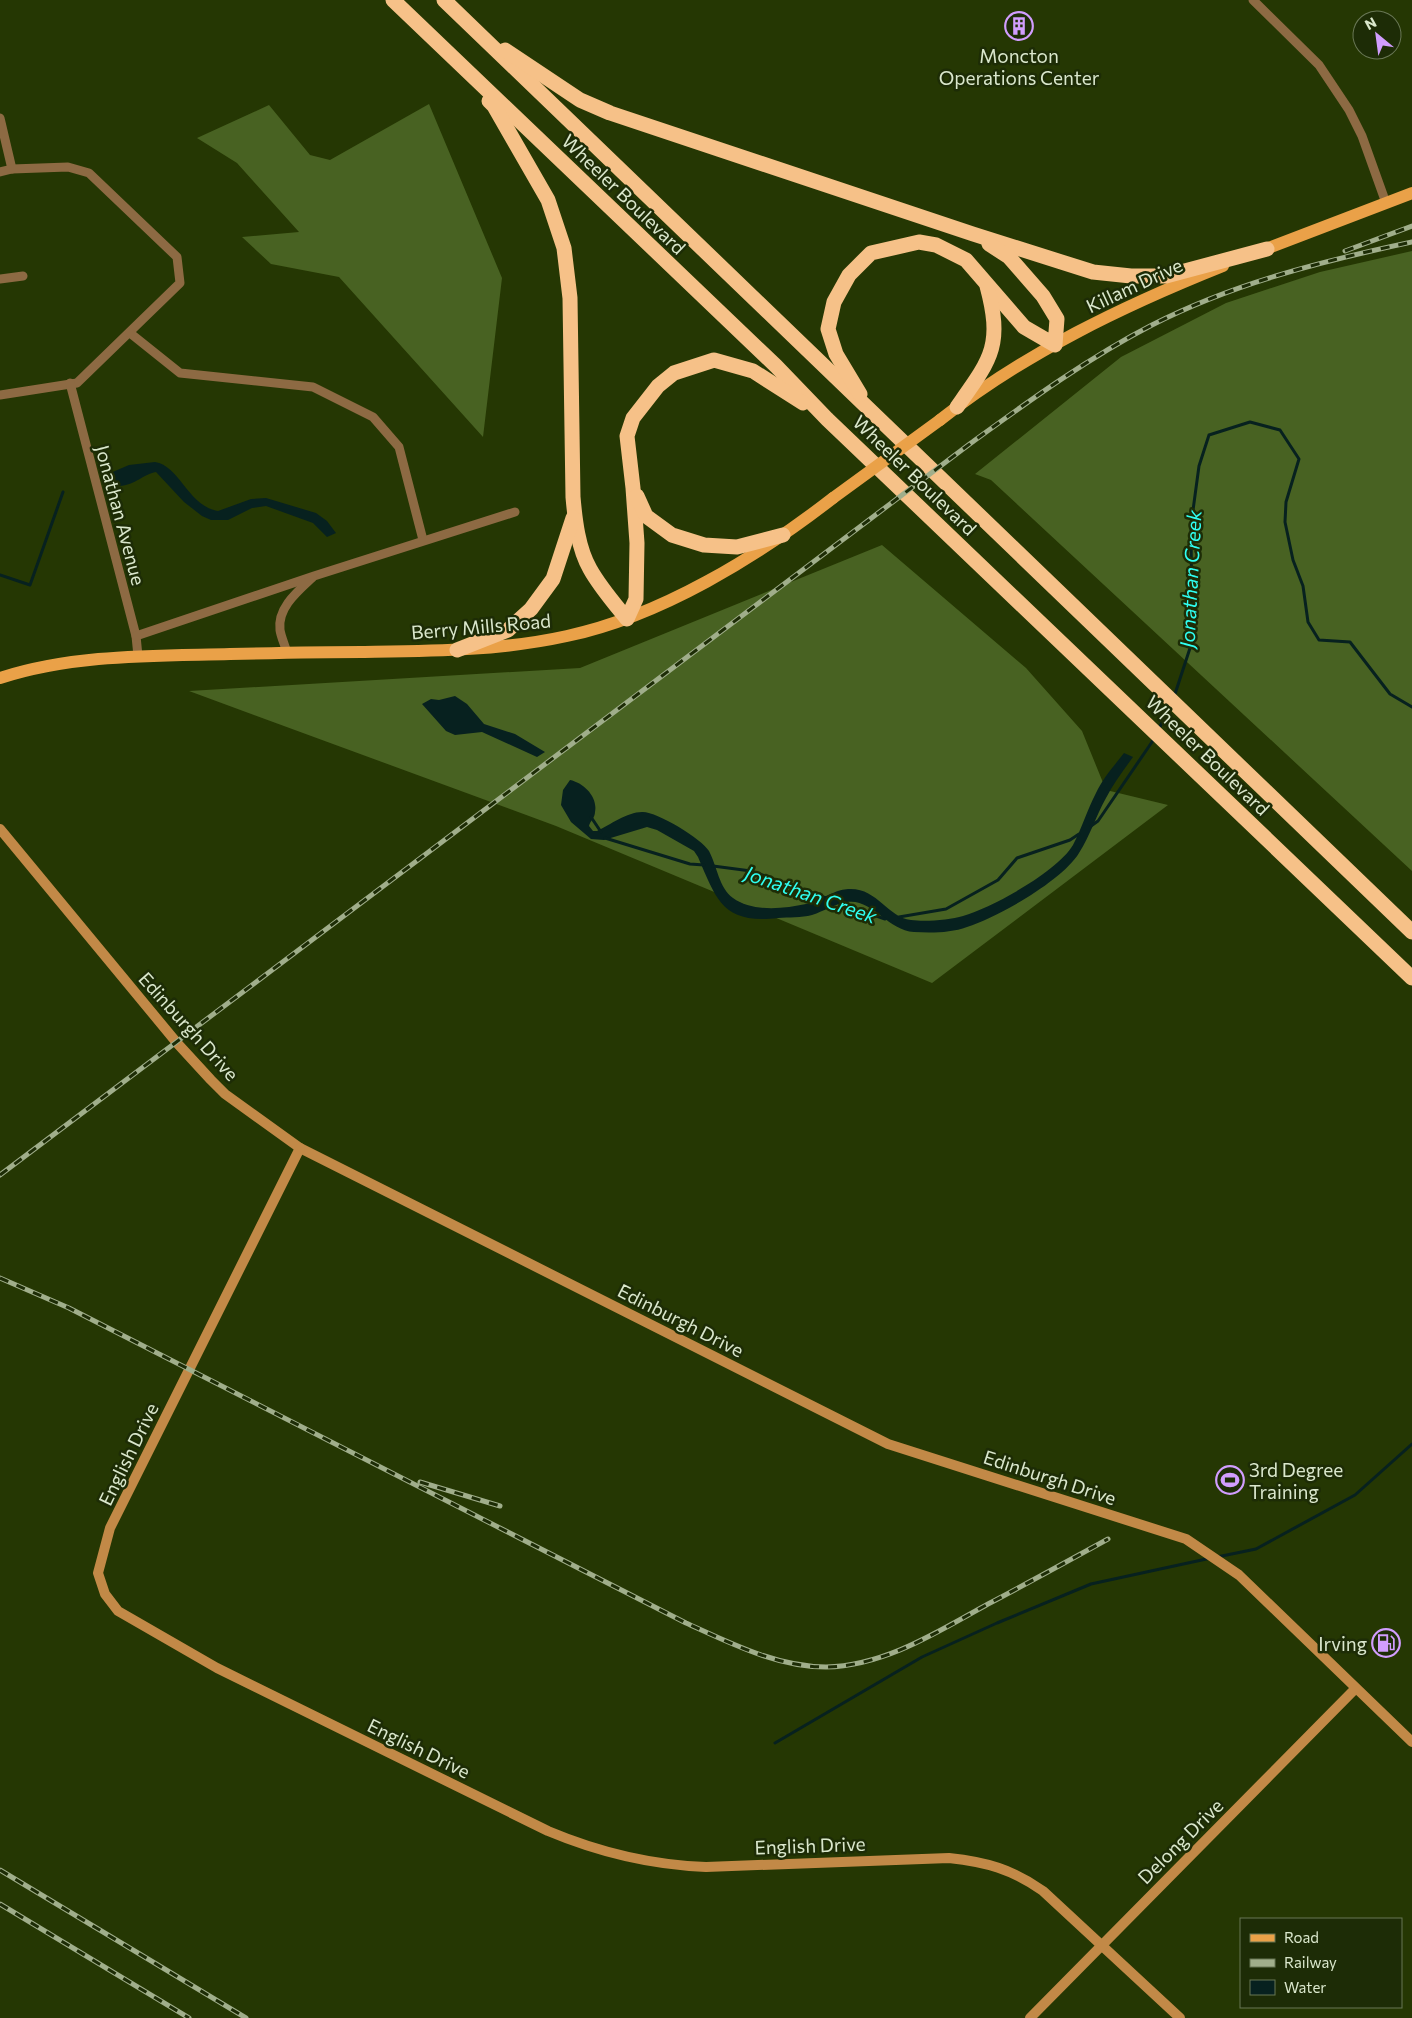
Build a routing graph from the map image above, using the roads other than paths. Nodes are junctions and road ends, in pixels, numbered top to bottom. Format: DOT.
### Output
graph roads {
  1 [pos="392,0"];
  2 [pos="444,0"];
  3 [pos="1253,0"];
  4 [pos="472,28"];
  5 [pos="0,118"];
  6 [pos="12,169"];
  7 [pos="0,172"];
  8 [pos="1412,193"];
  9 [pos="1386,203"];
  10 [pos="973,234"];
  11 [pos="1267,249"];
  12 [pos="23,276"];
  13 [pos="0,279"];
  14 [pos="986,282"];
  15 [pos="130,333"];
  16 [pos="1054,345"];
  17 [pos="70,383"];
  18 [pos="0,395"];
  19 [pos="957,407"];
  20 [pos="874,415"];
  21 [pos="827,419"];
  22 [pos="894,454"];
  23 [pos="634,488"];
  24 [pos="515,512"];
  25 [pos="575,514"];
  26 [pos="783,535"];
  27 [pos="423,540"];
  28 [pos="314,576"];
  29 [pos="627,619"];
  30 [pos="136,636"];
  31 [pos="457,650"];
  32 [pos="287,653"];
  33 [pos="138,656"];
  34 [pos="0,678"];
  35 [pos="0,829"];
  36 [pos="1412,932"];
  37 [pos="1412,978"];
  38 [pos="300,1148"];
  39 [pos="1356,1689"];
  40 [pos="1412,1742"];
  41 [pos="1102,1945"];
  42 [pos="1030,2018"];
  43 [pos="1180,2018"];
  1 -- 21 [label="highway, Wheeler Boulevard"];
  1 -- 25 [label="highway"];
  2 -- 4 [label="highway, Wheeler Boulevard"];
  3 -- 9 [label="street"];
  4 -- 10 [label="highway"];
  4 -- 20 [label="highway, Wheeler Boulevard"];
  5 -- 6 [label="street"];
  6 -- 7 [label="street"];
  6 -- 15 [label="street"];
  8 -- 9 [label="main road, Killam Drive"];
  9 -- 11 [label="main road, Killam Drive"];
  10 -- 11 [label="highway"];
  10 -- 16 [label="highway"];
  11 -- 16 [label="main road, Killam Drive"];
  12 -- 13 [label="street"];
  14 -- 16 [label="highway"];
  14 -- 19 [label="highway"];
  14 -- 20 [label="highway"];
  15 -- 17 [label="street"];
  15 -- 27 [label="street"];
  16 -- 19 [label="main road, Killam Drive"];
  17 -- 18 [label="street"];
  17 -- 30 [label="street, Jonathan Avenue"];
  19 -- 22 [label="main road, Killam Drive, bridge"];
  20 -- 36 [label="highway, Wheeler Boulevard"];
  21 -- 23 [label="highway"];
  21 -- 37 [label="highway, Wheeler Boulevard"];
  22 -- 26 [label="main road, Berry Mills Road, bridge"];
  23 -- 26 [label="highway"];
  23 -- 29 [label="highway"];
  24 -- 27 [label="street"];
  25 -- 29 [label="highway"];
  25 -- 31 [label="highway"];
  26 -- 29 [label="main road, Berry Mills Road"];
  27 -- 28 [label="street"];
  28 -- 30 [label="street"];
  28 -- 32 [label="street"];
  29 -- 31 [label="main road, Berry Mills Road"];
  30 -- 33 [label="street, Jonathan Avenue"];
  31 -- 32 [label="main road, Berry Mills Road"];
  32 -- 33 [label="main road, Berry Mills Road"];
  33 -- 34 [label="main road, Berry Mills Road"];
  35 -- 38 [label="street, Edinburgh Drive"];
  38 -- 39 [label="street, Edinburgh Drive"];
  38 -- 41 [label="street, English Drive"];
  39 -- 40 [label="street, Edinburgh Drive"];
  39 -- 41 [label="street, Delong Drive"];
  41 -- 42 [label="street, Delong Drive"];
  41 -- 43 [label="street, English Drive"];
}
